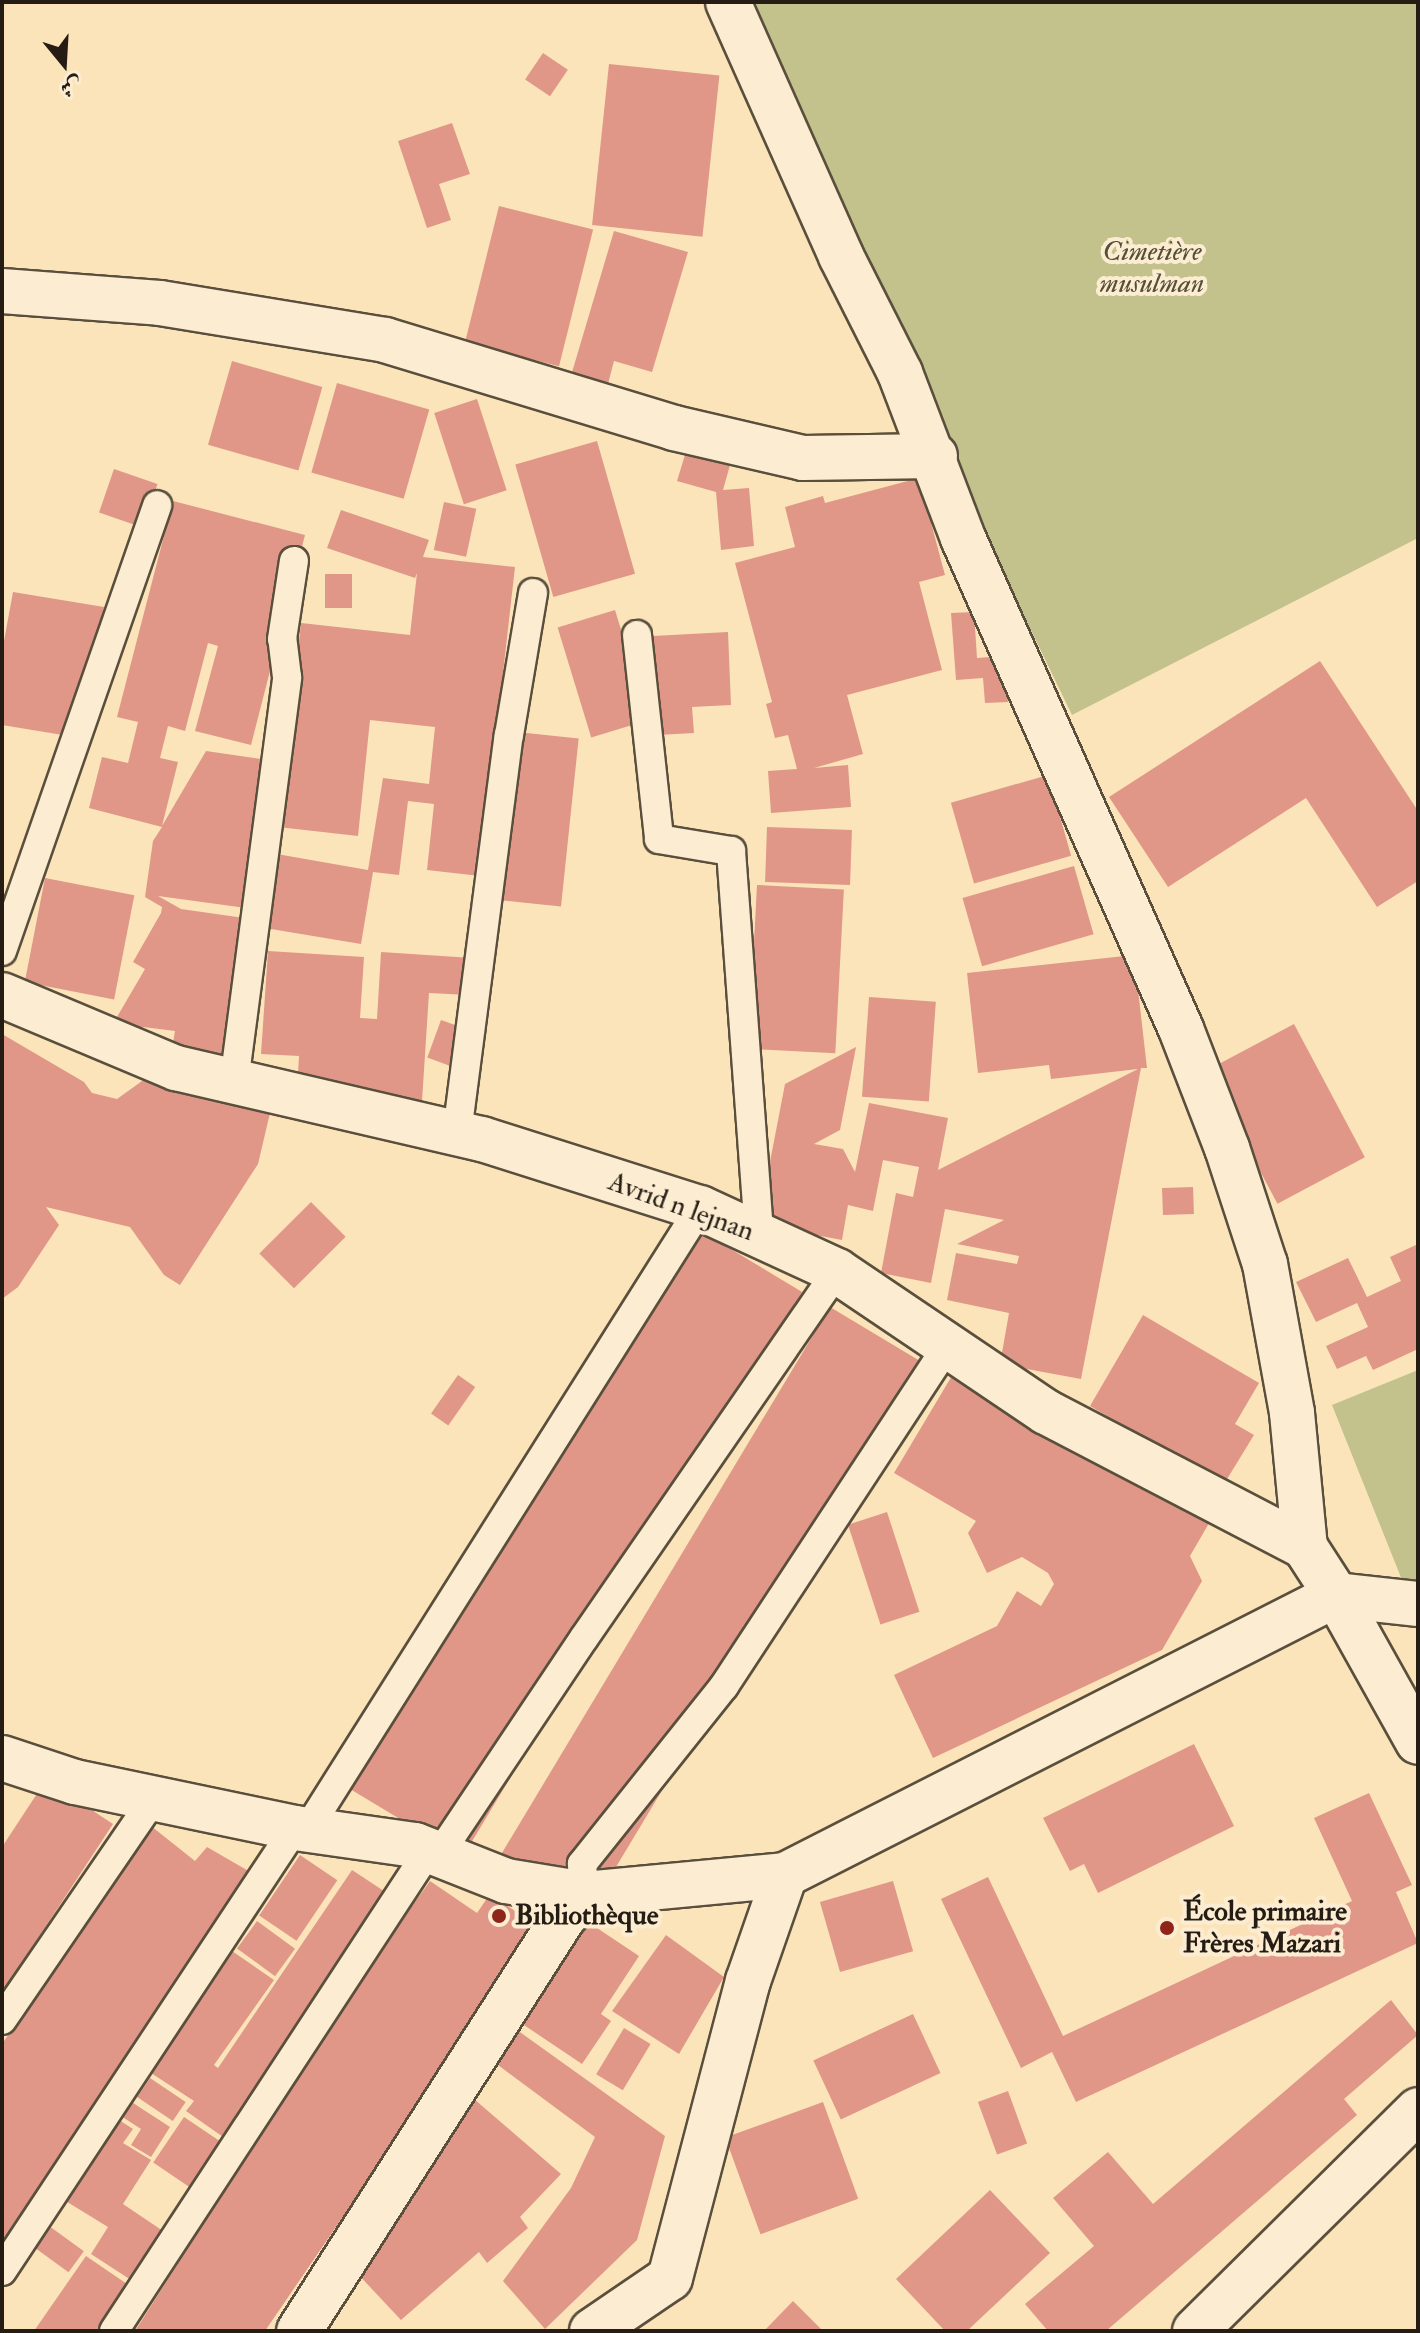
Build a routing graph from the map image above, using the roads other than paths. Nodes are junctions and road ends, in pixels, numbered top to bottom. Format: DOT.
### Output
graph roads {
  1 [pos="728,2"];
  2 [pos="2,291"];
  3 [pos="935,456"];
  4 [pos="157,505"];
  5 [pos="294,561"];
  6 [pos="533,593"];
  7 [pos="637,635"];
  8 [pos="2,951"];
  9 [pos="2,995"];
  10 [pos="234,1082"];
  11 [pos="457,1133"];
  12 [pos="700,1208"];
  13 [pos="759,1235"];
  14 [pos="837,1271"];
  15 [pos="947,1346"];
  16 [pos="1305,1547"];
  17 [pos="1336,1595"];
  18 [pos="1418,1604"];
  19 [pos="1418,1742"];
  20 [pos="2,1758"];
  21 [pos="154,1798"];
  22 [pos="301,1829"];
  23 [pos="436,1854"];
  24 [pos="785,1875"];
  25 [pos="585,1894"];
  26 [pos="2,2020"];
  27 [pos="1418,2110"];
  28 [pos="2,2271"];
  29 [pos="114,2331"];
  30 [pos="299,2331"];
  31 [pos="592,2331"];
  32 [pos="1195,2331"];
  1 -- 3 [label="street"];
  2 -- 3 [label="street"];
  3 -- 16 [label="street"];
  4 -- 8 [label="lane"];
  5 -- 10 [label="lane"];
  6 -- 11 [label="lane"];
  7 -- 13 [label="lane"];
  9 -- 10 [label="street, Avrid n lejnan"];
  10 -- 11 [label="street, Avrid n lejnan"];
  11 -- 12 [label="street, Avrid n lejnan"];
  12 -- 13 [label="street, Avrid n lejnan"];
  12 -- 22 [label="lane"];
  13 -- 14 [label="street, Avrid n lejnan"];
  14 -- 15 [label="street, Avrid n lejnan"];
  14 -- 23 [label="lane"];
  15 -- 16 [label="street, Avrid n lejnan"];
  15 -- 25 [label="lane"];
  16 -- 17 [label="street"];
  17 -- 18 [label="street"];
  17 -- 19 [label="street"];
  17 -- 24 [label="street"];
  20 -- 21 [label="street"];
  21 -- 22 [label="street"];
  21 -- 26 [label="lane"];
  22 -- 23 [label="street"];
  22 -- 28 [label="lane"];
  23 -- 25 [label="street"];
  23 -- 29 [label="lane"];
  24 -- 25 [label="street"];
  24 -- 31 [label="street"];
  25 -- 30 [label="street"];
  27 -- 32 [label="street"];
}
